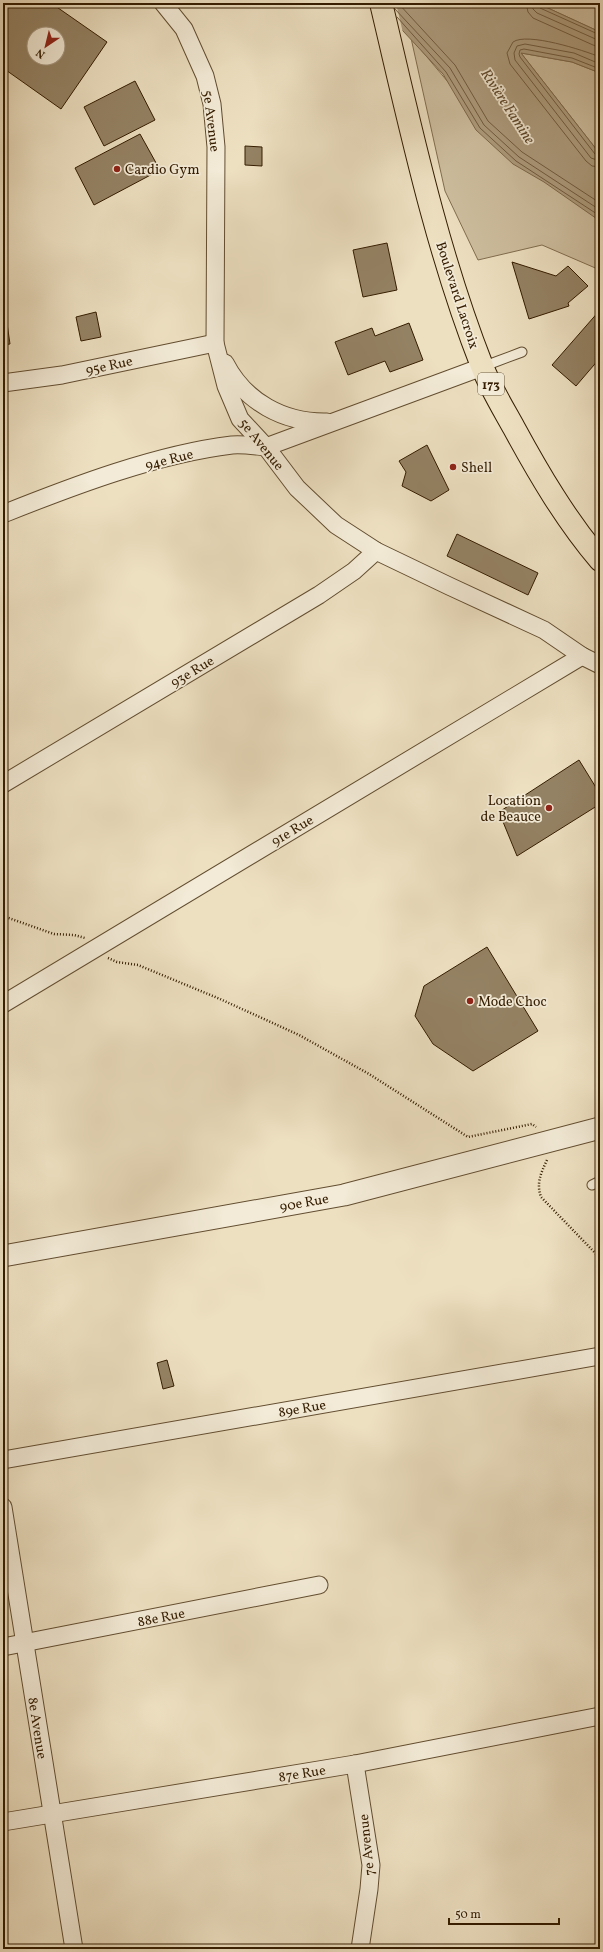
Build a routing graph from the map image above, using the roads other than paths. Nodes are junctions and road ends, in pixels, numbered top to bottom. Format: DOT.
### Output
graph roads {
  1 [pos="163,3"];
  2 [pos="381,3"];
  3 [pos="215,343"];
  4 [pos="522,352"];
  5 [pos="482,367"];
  6 [pos="3,383"];
  7 [pos="337,422"];
  8 [pos="266,447"];
  9 [pos="3,514"];
  10 [pos="376,550"];
  11 [pos="600,560"];
  12 [pos="582,656"];
  13 [pos="600,665"];
  14 [pos="3,784"];
  15 [pos="5,998"];
  16 [pos="600,1128"];
  17 [pos="3,1256"];
  18 [pos="600,1356"];
  19 [pos="3,1460"];
  20 [pos="3,1506"];
  21 [pos="319,1585"];
  22 [pos="25,1644"];
  23 [pos="3,1647"];
  24 [pos="600,1716"];
  25 [pos="355,1764"];
  26 [pos="52,1814"];
  27 [pos="3,1822"];
  28 [pos="74,1949"];
  29 [pos="360,1949"];
  1 -- 3 [label="street, 5e Avenue"];
  2 -- 5 [label="main road, Boulevard Lacroix / 173"];
  3 -- 6 [label="street, 95e Rue"];
  3 -- 7 [label="street, 94e Rue"];
  3 -- 8 [label="street, 5e Avenue"];
  4 -- 5 [label="lane"];
  5 -- 7 [label="street, 94e Rue"];
  5 -- 11 [label="main road, Boulevard Lacroix / 173"];
  7 -- 8 [label="street, 94e Rue"];
  8 -- 9 [label="street, 94e Rue"];
  8 -- 10 [label="street, 5e Avenue"];
  10 -- 12 [label="street, 5e Avenue"];
  10 -- 14 [label="street, 93e Rue"];
  12 -- 13 [label="street, 5e Avenue"];
  12 -- 15 [label="street, 91e Rue"];
  16 -- 17 [label="street, 90e Rue"];
  18 -- 19 [label="street, 89e Rue"];
  20 -- 22 [label="street, 8e Avenue"];
  21 -- 22 [label="street, 88e Rue"];
  22 -- 23 [label="street, 88e Rue"];
  22 -- 26 [label="street, 8e Avenue"];
  24 -- 25 [label="street, 87e Rue"];
  25 -- 26 [label="street, 87e Rue"];
  25 -- 29 [label="street, 7e Avenue"];
  26 -- 27 [label="street, 87e Rue"];
  26 -- 28 [label="street, 8e Avenue"];
}
